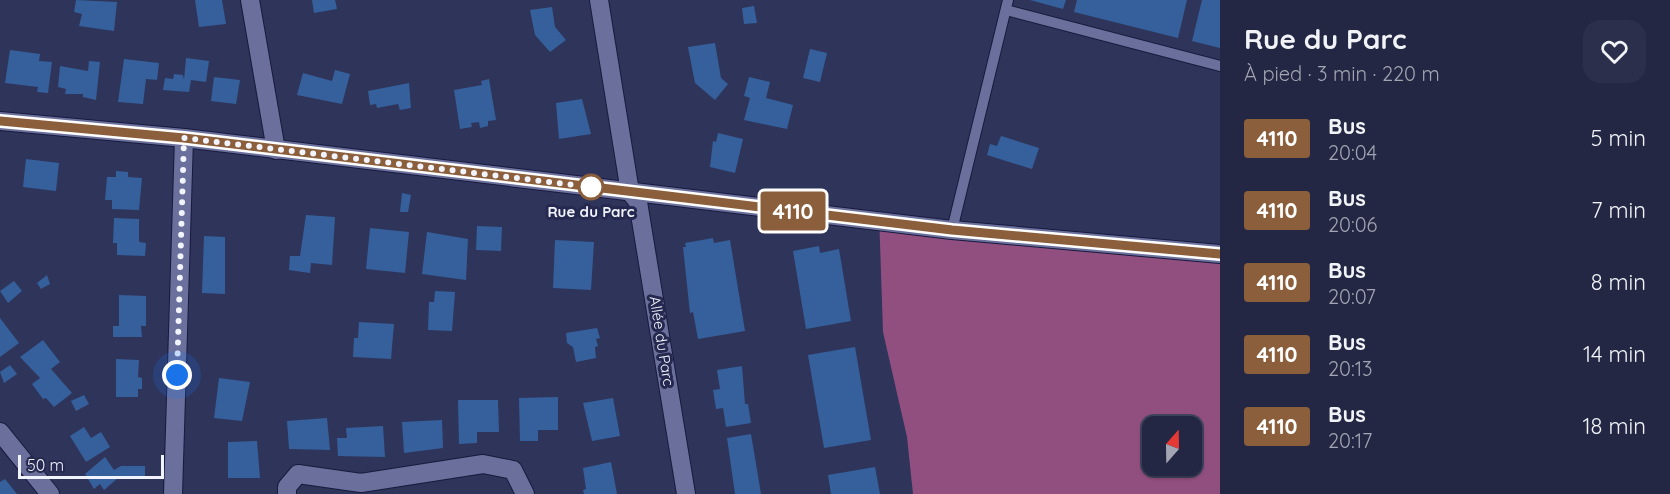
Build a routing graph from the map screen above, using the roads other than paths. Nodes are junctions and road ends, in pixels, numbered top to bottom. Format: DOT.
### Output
graph roads {
  1 [pos="250,0"];
  2 [pos="599,0"];
  3 [pos="1007,5"];
  4 [pos="1220,66"];
  5 [pos="0,121"];
  6 [pos="184,138"];
  7 [pos="276,150"];
  8 [pos="630,192"];
  9 [pos="952,230"];
  10 [pos="1220,254"];
  11 [pos="2,437"];
  12 [pos="50,494"];
  13 [pos="173,494"];
  14 [pos="287,494"];
  15 [pos="525,494"];
  16 [pos="686,494"];
  1 -- 7 [label="street"];
  2 -- 8 [label="street"];
  3 -- 4 [label="lane"];
  3 -- 9 [label="lane"];
  5 -- 6 [label="street"];
  6 -- 7 [label="street"];
  6 -- 13 [label="street"];
  7 -- 8 [label="street"];
  8 -- 9 [label="street"];
  8 -- 16 [label="street, Allée du Parc"];
  9 -- 10 [label="street"];
  11 -- 12 [label="street"];
  14 -- 15 [label="street"];
}
